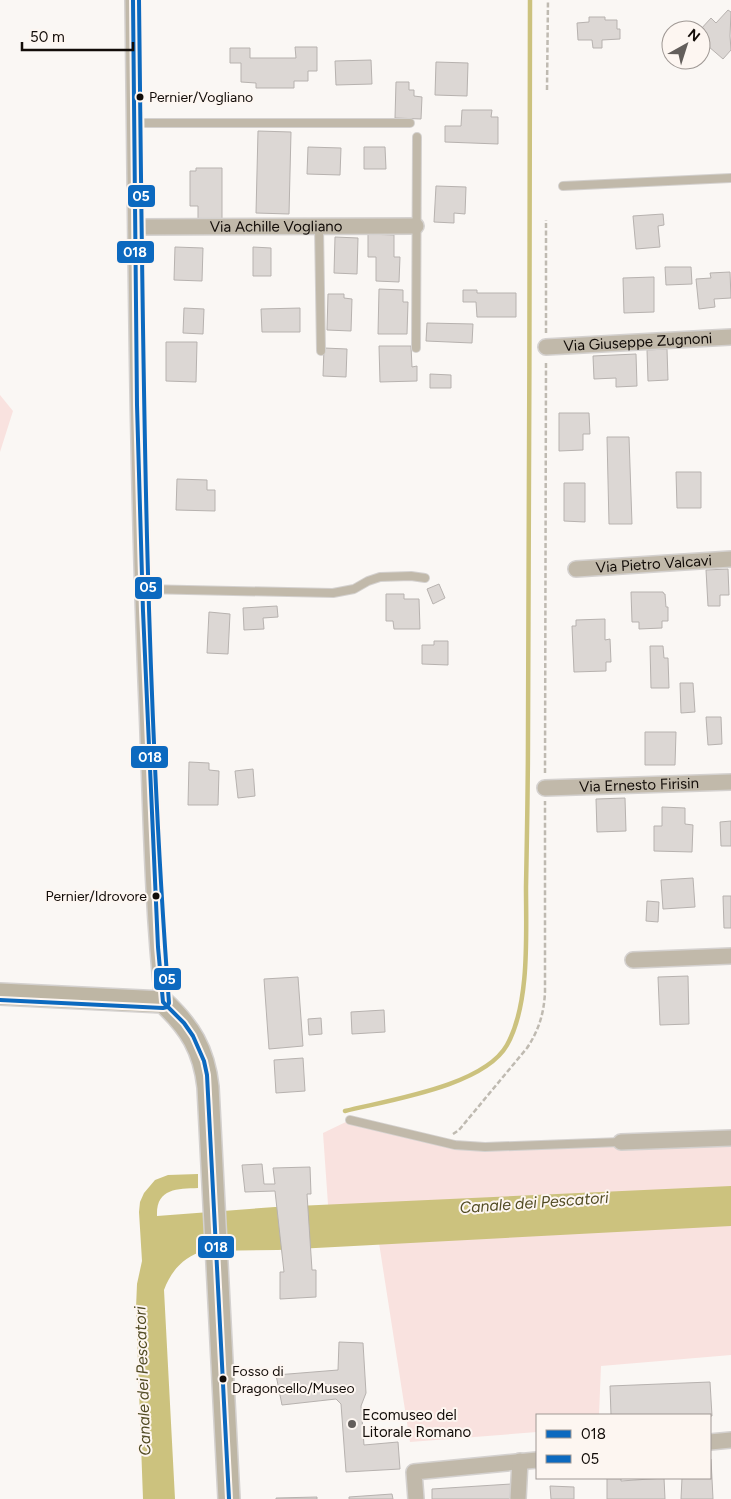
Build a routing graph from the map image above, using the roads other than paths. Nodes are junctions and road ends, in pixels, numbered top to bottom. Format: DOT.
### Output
graph roads {
  1 [pos="132,0"];
  2 [pos="134,123"];
  3 [pos="410,123"];
  4 [pos="416,137"];
  5 [pos="731,178"];
  6 [pos="563,186"];
  7 [pos="416,226"];
  8 [pos="319,227"];
  9 [pos="136,228"];
  10 [pos="731,337"];
  11 [pos="546,347"];
  12 [pos="416,348"];
  13 [pos="320,351"];
  14 [pos="731,559"];
  15 [pos="576,569"];
  16 [pos="425,578"];
  17 [pos="142,589"];
  18 [pos="731,782"];
  19 [pos="545,788"];
  20 [pos="731,956"];
  21 [pos="633,960"];
  22 [pos="0,994"];
  23 [pos="163,1002"];
  24 [pos="350,1120"];
  25 [pos="731,1138"];
  26 [pos="621,1142"];
  27 [pos="731,1440"];
  28 [pos="711,1442"];
  29 [pos="536,1460"];
  30 [pos="520,1461"];
  31 [pos="229,1499"];
  32 [pos="416,1499"];
  33 [pos="518,1499"];
  1 -- 2 [label="street"];
  2 -- 3 [label="lane"];
  2 -- 9 [label="street"];
  4 -- 7 [label="lane"];
  5 -- 6 [label="lane"];
  7 -- 8 [label="street, Via Achille Vogliano"];
  7 -- 12 [label="lane"];
  8 -- 9 [label="street, Via Achille Vogliano"];
  8 -- 13 [label="lane"];
  9 -- 17 [label="street"];
  10 -- 11 [label="street, Via Giuseppe Zugnoni"];
  14 -- 15 [label="street, Via Pietro Valcavi"];
  16 -- 17 [label="lane"];
  17 -- 23 [label="street"];
  18 -- 19 [label="street, Via Ernesto Firisin"];
  20 -- 21 [label="street"];
  22 -- 23 [label="street"];
  23 -- 31 [label="street"];
  24 -- 26 [label="lane"];
  25 -- 26 [label="street"];
  27 -- 28 [label="street"];
  29 -- 30 [label="street"];
  30 -- 32 [label="street"];
  30 -- 33 [label="street"];
}
